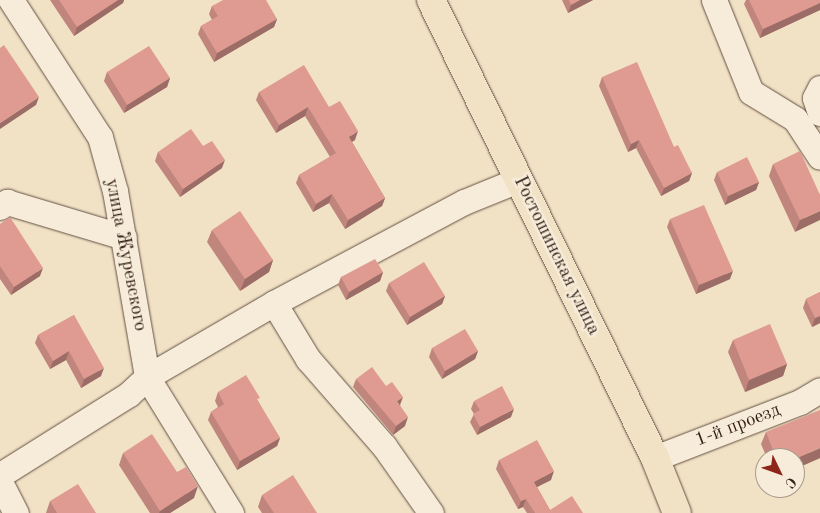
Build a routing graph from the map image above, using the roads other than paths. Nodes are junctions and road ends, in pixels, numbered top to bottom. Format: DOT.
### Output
graph roads {
  1 [pos="11,0"];
  2 [pos="431,0"];
  3 [pos="714,0"];
  4 [pos="820,88"];
  5 [pos="820,113"];
  6 [pos="820,157"];
  7 [pos="518,180"];
  8 [pos="2,200"];
  9 [pos="124,237"];
  10 [pos="274,303"];
  11 [pos="147,377"];
  12 [pos="820,390"];
  13 [pos="655,458"];
  14 [pos="0,475"];
  15 [pos="0,482"];
  16 [pos="16,513"];
  17 [pos="231,513"];
  18 [pos="431,513"];
  19 [pos="677,513"];
  1 -- 9 [label="street, улица Журевского"];
  2 -- 7 [label="main road, Ростошинская улица"];
  3 -- 6 [label="street"];
  4 -- 5 [label="street"];
  7 -- 10 [label="street"];
  7 -- 13 [label="main road, Ростошинская улица"];
  8 -- 9 [label="street"];
  9 -- 11 [label="street, улица Журевского"];
  10 -- 11 [label="street"];
  10 -- 18 [label="street"];
  11 -- 14 [label="street"];
  11 -- 17 [label="street, улица Журевского"];
  12 -- 13 [label="street, 1-й проезд"];
  13 -- 19 [label="main road, Ростошинская улица"];
  15 -- 16 [label="street"];
}
